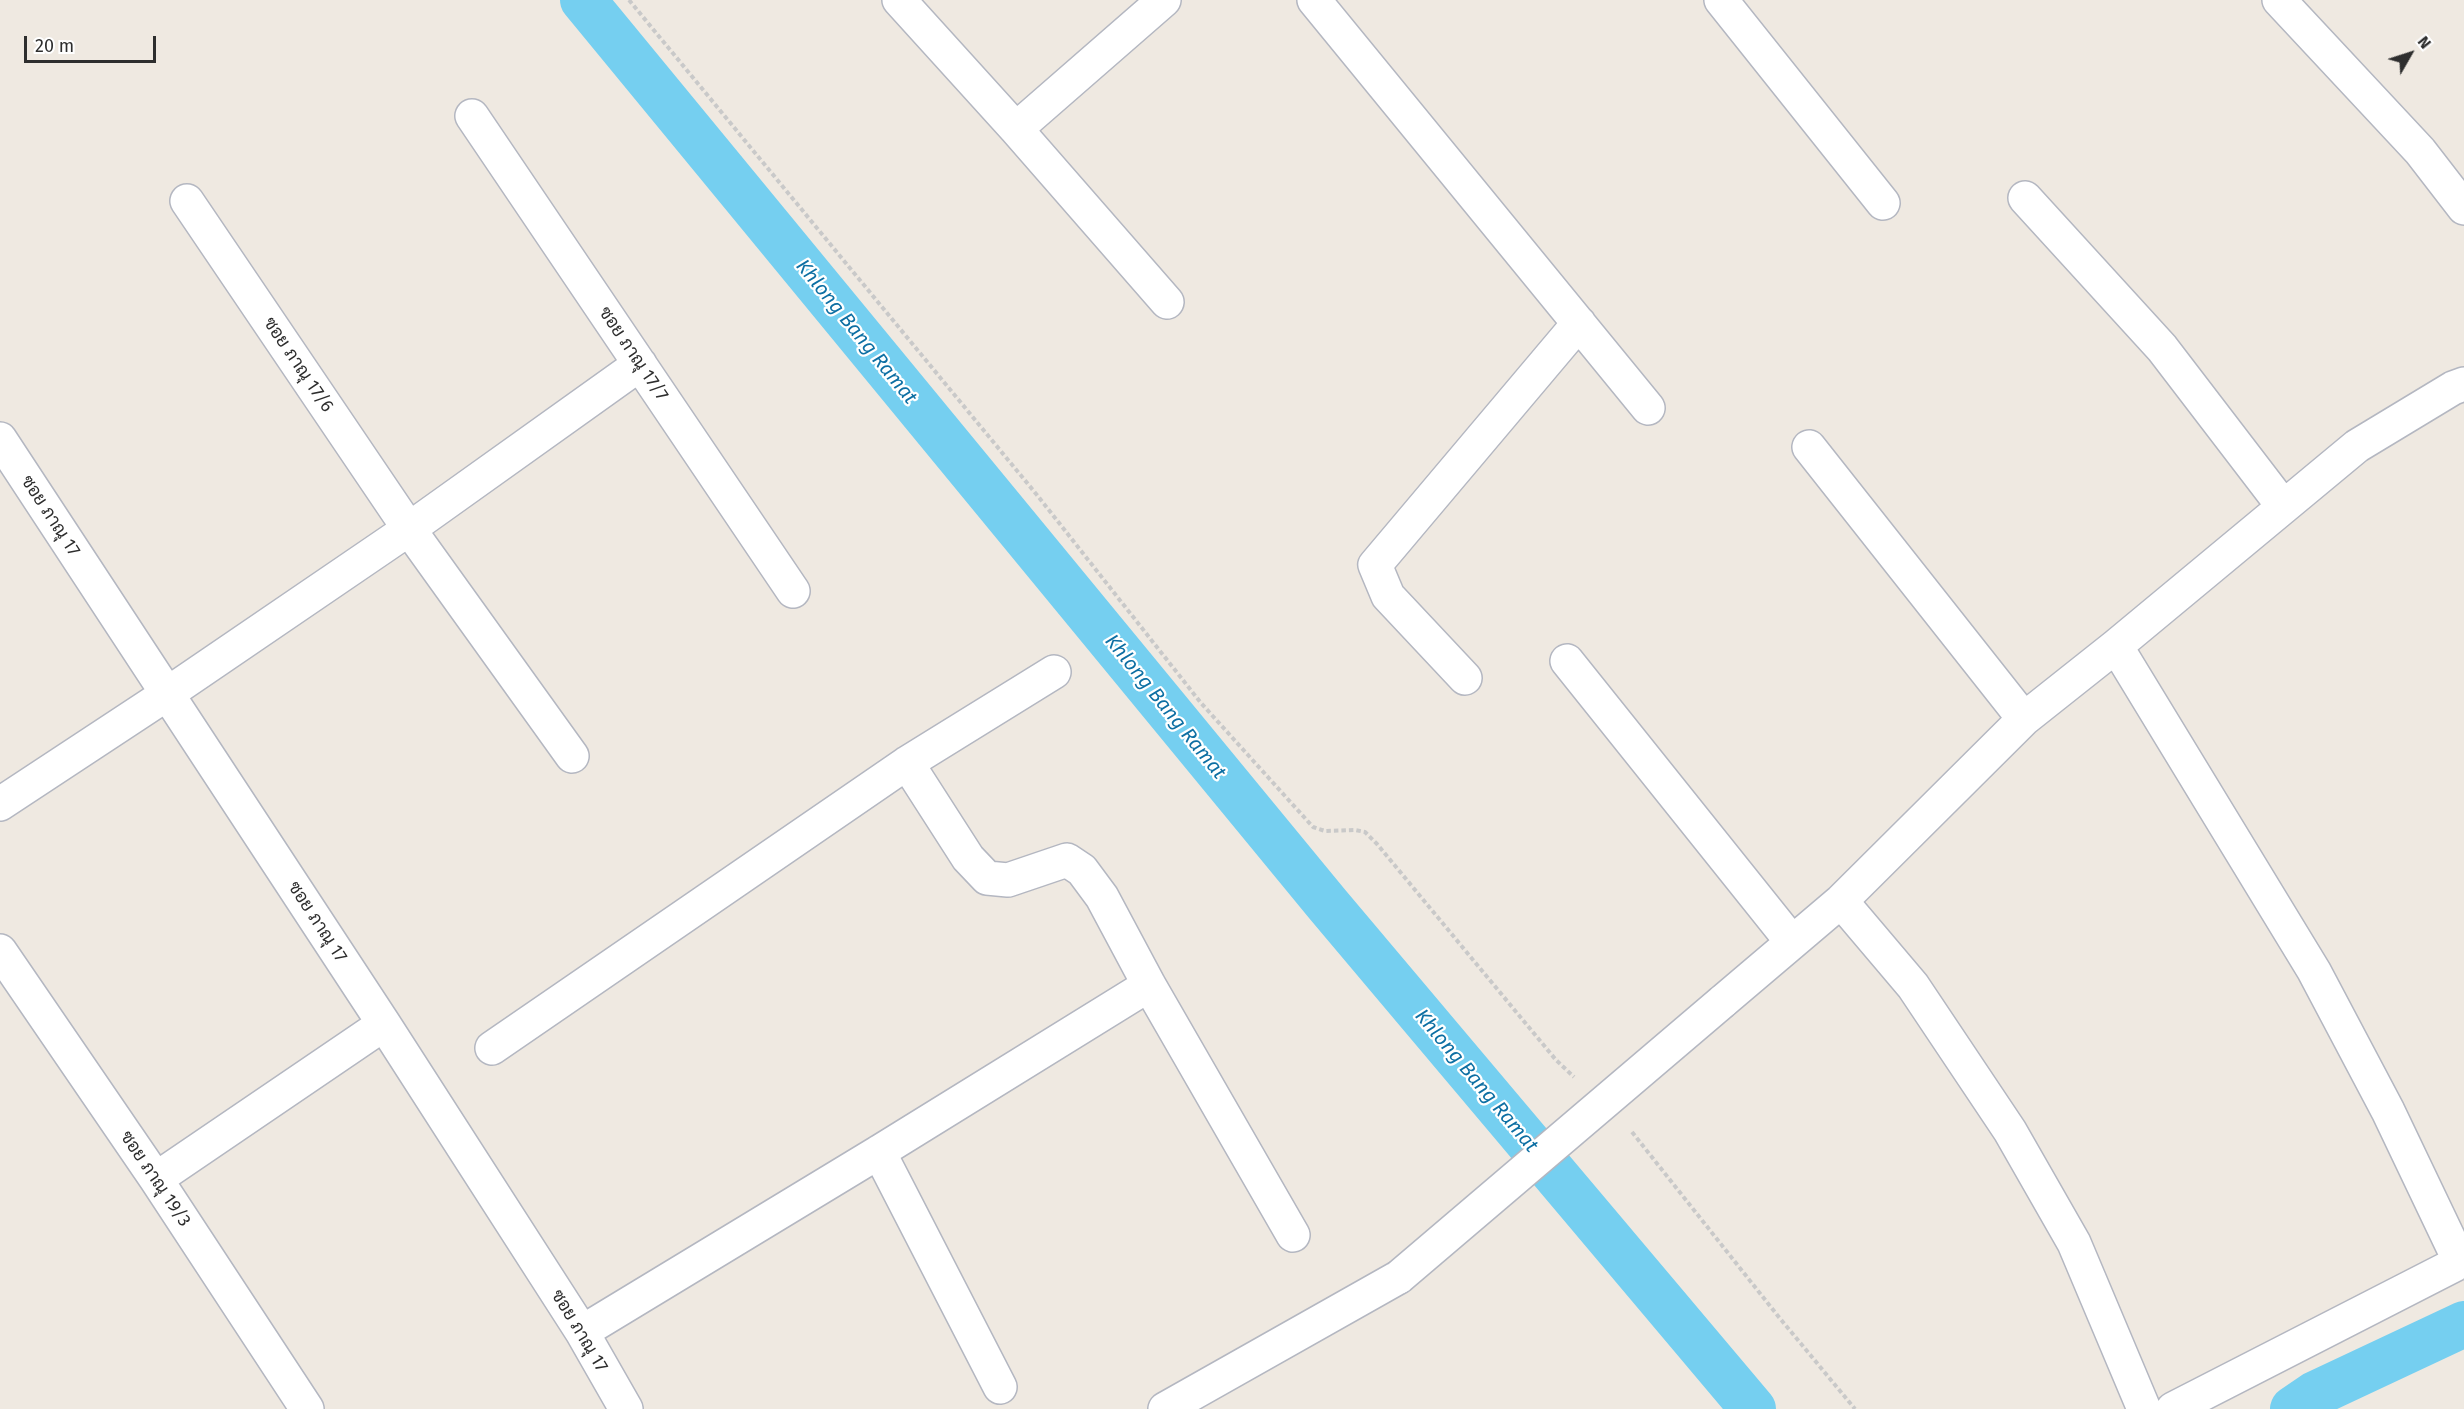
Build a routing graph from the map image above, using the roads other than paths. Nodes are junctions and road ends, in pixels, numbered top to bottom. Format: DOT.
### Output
graph roads {
  1 [pos="899,0"];
  2 [pos="1164,0"];
  3 [pos="1314,0"];
  4 [pos="1721,0"];
  5 [pos="2279,0"];
  6 [pos="472,116"];
  7 [pos="1016,129"];
  8 [pos="2025,198"];
  9 [pos="187,201"];
  10 [pos="1883,203"];
  11 [pos="2464,208"];
  12 [pos="1167,302"];
  13 [pos="1580,322"];
  14 [pos="640,364"];
  15 [pos="2460,394"];
  16 [pos="1648,408"];
  17 [pos="0,439"];
  18 [pos="1809,447"];
  19 [pos="2283,506"];
  20 [pos="409,529"];
  21 [pos="793,591"];
  22 [pos="2116,646"];
  23 [pos="1567,661"];
  24 [pos="1054,672"];
  25 [pos="1465,678"];
  26 [pos="167,694"];
  27 [pos="2024,719"];
  28 [pos="572,756"];
  29 [pos="907,763"];
  30 [pos="0,804"];
  31 [pos="1841,901"];
  32 [pos="1792,942"];
  33 [pos="0,951"];
  34 [pos="1149,985"];
  35 [pos="384,1024"];
  36 [pos="492,1048"];
  37 [pos="879,1152"];
  38 [pos="156,1179"];
  39 [pos="1293,1235"];
  40 [pos="2462,1261"];
  41 [pos="582,1332"];
  42 [pos="1000,1387"];
  43 [pos="307,1409"];
  44 [pos="626,1409"];
  45 [pos="1165,1409"];
  46 [pos="2144,1409"];
  47 [pos="2174,1409"];
  1 -- 7 [label="street"];
  2 -- 7 [label="street"];
  3 -- 13 [label="street"];
  4 -- 10 [label="street"];
  5 -- 11 [label="street"];
  6 -- 14 [label="street, ซอย ภาณุ 17/7"];
  7 -- 12 [label="street"];
  8 -- 19 [label="street"];
  9 -- 20 [label="street, ซอย ภาณุ 17/6"];
  13 -- 16 [label="street"];
  13 -- 25 [label="street"];
  14 -- 20 [label="street"];
  14 -- 21 [label="street, ซอย ภาณุ 17/7"];
  15 -- 19 [label="street"];
  17 -- 26 [label="street, ซอย ภาณุ 17"];
  18 -- 27 [label="street"];
  19 -- 22 [label="street"];
  20 -- 26 [label="street"];
  20 -- 28 [label="street, ซอย ภาณุ 17/6"];
  22 -- 27 [label="street"];
  22 -- 40 [label="street"];
  23 -- 32 [label="street"];
  24 -- 29 [label="street"];
  26 -- 30 [label="street"];
  26 -- 35 [label="street, ซอย ภาณุ 17"];
  27 -- 31 [label="street"];
  29 -- 34 [label="street"];
  29 -- 36 [label="street"];
  31 -- 32 [label="street"];
  31 -- 46 [label="street"];
  32 -- 45 [label="street, bridge"];
  33 -- 38 [label="street, ซอย ภาณุ 19/3"];
  34 -- 37 [label="street"];
  34 -- 39 [label="street"];
  35 -- 38 [label="street"];
  35 -- 41 [label="street, ซอย ภาณุ 17"];
  37 -- 41 [label="street"];
  37 -- 42 [label="street"];
  38 -- 43 [label="street, ซอย ภาณุ 19/3"];
  40 -- 47 [label="street"];
  41 -- 44 [label="street, ซอย ภาณุ 17"];
}
